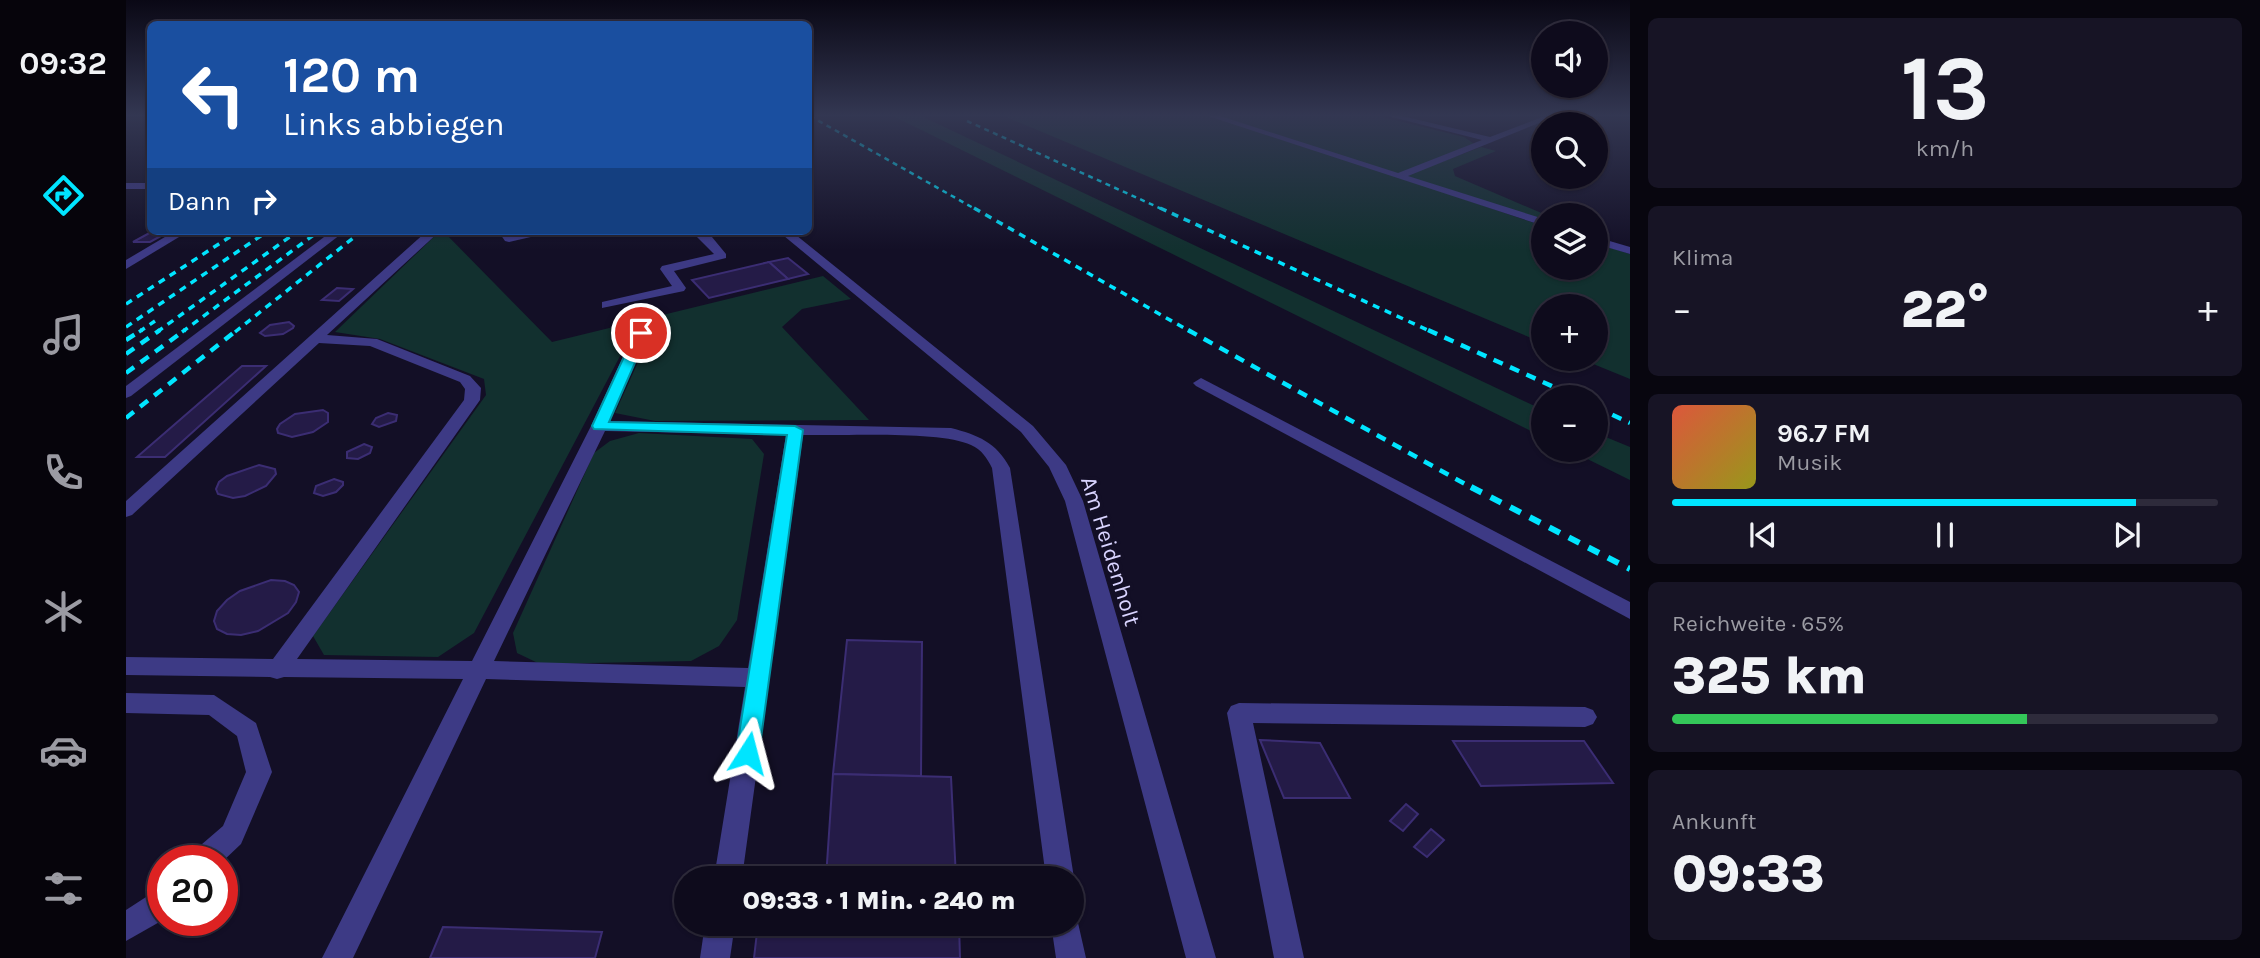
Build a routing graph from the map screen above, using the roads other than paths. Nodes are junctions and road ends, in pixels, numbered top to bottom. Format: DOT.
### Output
graph roads {
  1 [pos="1351,161"];
  2 [pos="1438,161"];
  3 [pos="1399,176"];
  4 [pos="126,186"];
  5 [pos="147,186"];
  6 [pos="1531,219"];
  7 [pos="176,235"];
  8 [pos="334,235"];
  9 [pos="430,235"];
  10 [pos="506,235"];
  11 [pos="530,235"];
  12 [pos="701,235"];
  13 [pos="789,235"];
  14 [pos="1608,244"];
  15 [pos="1630,251"];
  16 [pos="126,265"];
  17 [pos="607,305"];
  18 [pos="641,333"];
  19 [pos="315,340"];
  20 [pos="1200,383"];
  21 [pos="126,393"];
  22 [pos="599,426"];
  23 [pos="795,430"];
  24 [pos="126,511"];
  25 [pos="1630,611"];
  26 [pos="126,666"];
  27 [pos="277,670"];
  28 [pos="477,670"];
  29 [pos="760,678"];
  30 [pos="126,703"];
  31 [pos="1585,717"];
  32 [pos="221,845"];
  33 [pos="730,866"];
  34 [pos="1058,866"];
  35 [pos="147,913"];
  36 [pos="126,926"];
  37 [pos="718,936"];
  38 [pos="1068,936"];
  39 [pos="337,958"];
  40 [pos="715,958"];
  41 [pos="1071,958"];
  42 [pos="1201,958"];
  43 [pos="1289,958"];
  1 -- 3 [label="street"];
  2 -- 3 [label="street"];
  3 -- 6 [label="street"];
  4 -- 5 [label="street"];
  7 -- 16 [label="street"];
  8 -- 21 [label="street"];
  9 -- 19 [label="street"];
  10 -- 11 [label="street"];
  12 -- 17 [label="street"];
  13 -- 42 [label="street, Am Heidenholt"];
  14 -- 15 [label="street"];
  18 -- 22 [label="street"];
  19 -- 24 [label="street"];
  19 -- 27 [label="street"];
  20 -- 25 [label="street"];
  22 -- 23 [label="street"];
  22 -- 28 [label="street"];
  23 -- 29 [label="street"];
  23 -- 34 [label="street"];
  26 -- 27 [label="street"];
  27 -- 28 [label="street"];
  28 -- 29 [label="street"];
  28 -- 39 [label="street"];
  29 -- 33 [label="street"];
  30 -- 32 [label="street"];
  31 -- 43 [label="street"];
  35 -- 36 [label="street"];
  37 -- 40 [label="street"];
  38 -- 41 [label="street"];
}
